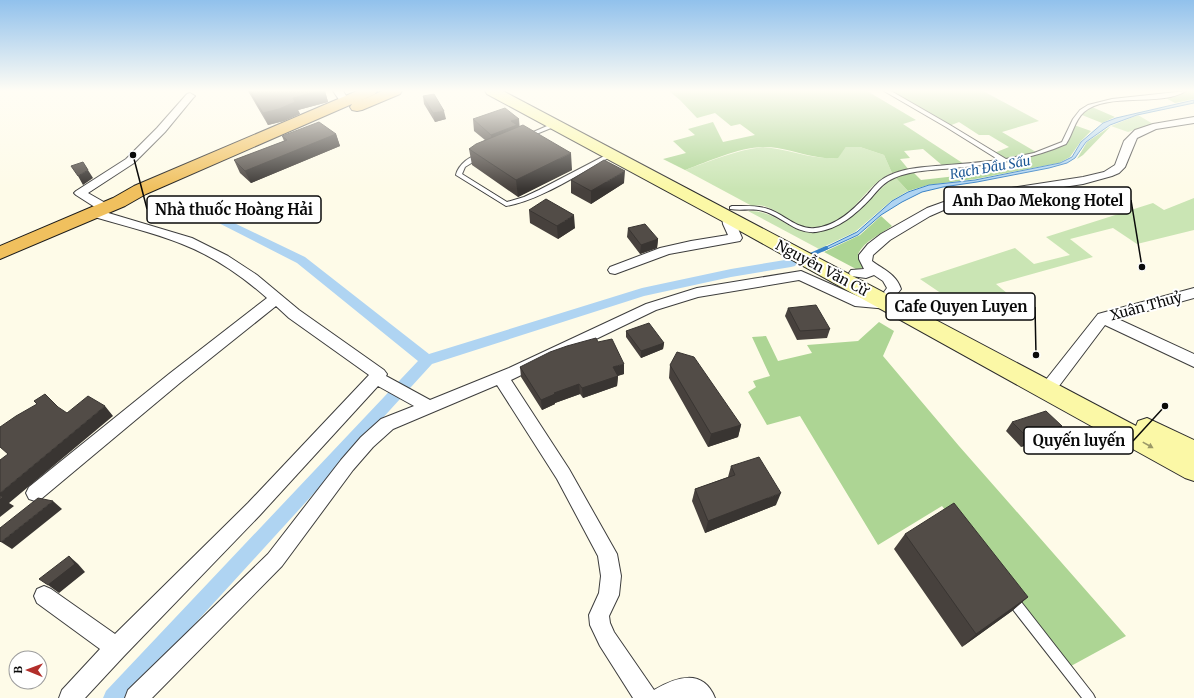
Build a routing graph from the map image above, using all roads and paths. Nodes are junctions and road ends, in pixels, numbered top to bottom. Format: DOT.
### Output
graph roads {
  1 [pos="166,124"];
  2 [pos="284,124"];
  3 [pos="318,124"];
  4 [pos="571,124"];
  5 [pos="944,124"];
  6 [pos="1072,124"];
  7 [pos="1181,124"];
  8 [pos="554,125"];
  9 [pos="519,140"];
  10 [pos="483,155"];
  11 [pos="610,155"];
  12 [pos="1005,161"];
  13 [pos="664,177"];
  14 [pos="106,208"];
  15 [pos="730,213"];
  16 [pos="0,253"];
  17 [pos="825,264"];
  18 [pos="615,270"];
  19 [pos="863,270"];
  20 [pos="1194,293"];
  21 [pos="890,298"];
  22 [pos="275,299"];
  23 [pos="1103,318"];
  24 [pos="1194,361"];
  25 [pos="501,378"];
  26 [pos="380,379"];
  27 [pos="1051,384"];
  28 [pos="429,407"];
  29 [pos="1194,452"];
  30 [pos="1194,470"];
  31 [pos="35,493"];
  32 [pos="1006,592"];
  33 [pos="44,596"];
  34 [pos="116,648"];
  35 [pos="70,698"];
  36 [pos="136,698"];
  37 [pos="646,698"];
  38 [pos="662,698"];
  39 [pos="704,698"];
  40 [pos="1089,698"];
  1 -- 14 [label="street"];
  2 -- 14 [label="highway"];
  3 -- 14 [label="highway"];
  4 -- 13 [label="main road, Nguyễn Văn Cừ"];
  5 -- 12 [label="lane"];
  6 -- 12 [label="lane"];
  7 -- 19 [label="street"];
  8 -- 9 [label="lane"];
  8 -- 11 [label="main road, Nguyễn Văn Cừ"];
  10 -- 11 [label="lane"];
  11 -- 13 [label="main road, Nguyễn Văn Cừ"];
  12 -- 15 [label="lane"];
  13 -- 15 [label="main road, Nguyễn Văn Cừ"];
  14 -- 16 [label="highway"];
  14 -- 22 [label="street"];
  15 -- 17 [label="main road, Nguyễn Văn Cừ"];
  15 -- 18 [label="street"];
  17 -- 19 [label="main road, Nguyễn Văn Cừ"];
  17 -- 21 [label="main road, Nguyễn Văn Cừ"];
  19 -- 21 [label="main road, Nguyễn Văn Cừ"];
  20 -- 23 [label="street, Xuân Thuỷ"];
  21 -- 25 [label="street"];
  21 -- 27 [label="main road, Nguyễn Văn Cừ"];
  22 -- 26 [label="street"];
  22 -- 31 [label="street"];
  23 -- 24 [label="street"];
  23 -- 27 [label="street, Xuân Thuỷ"];
  25 -- 28 [label="street"];
  25 -- 37 [label="street"];
  26 -- 28 [label="street"];
  26 -- 34 [label="street"];
  27 -- 29 [label="main road, Nguyễn Văn Cừ"];
  27 -- 30 [label="main road, Nguyễn Văn Cừ, one-way"];
  28 -- 36 [label="street"];
  32 -- 40 [label="lane"];
  33 -- 34 [label="street"];
  34 -- 35 [label="street"];
  38 -- 39 [label="street"];
}
